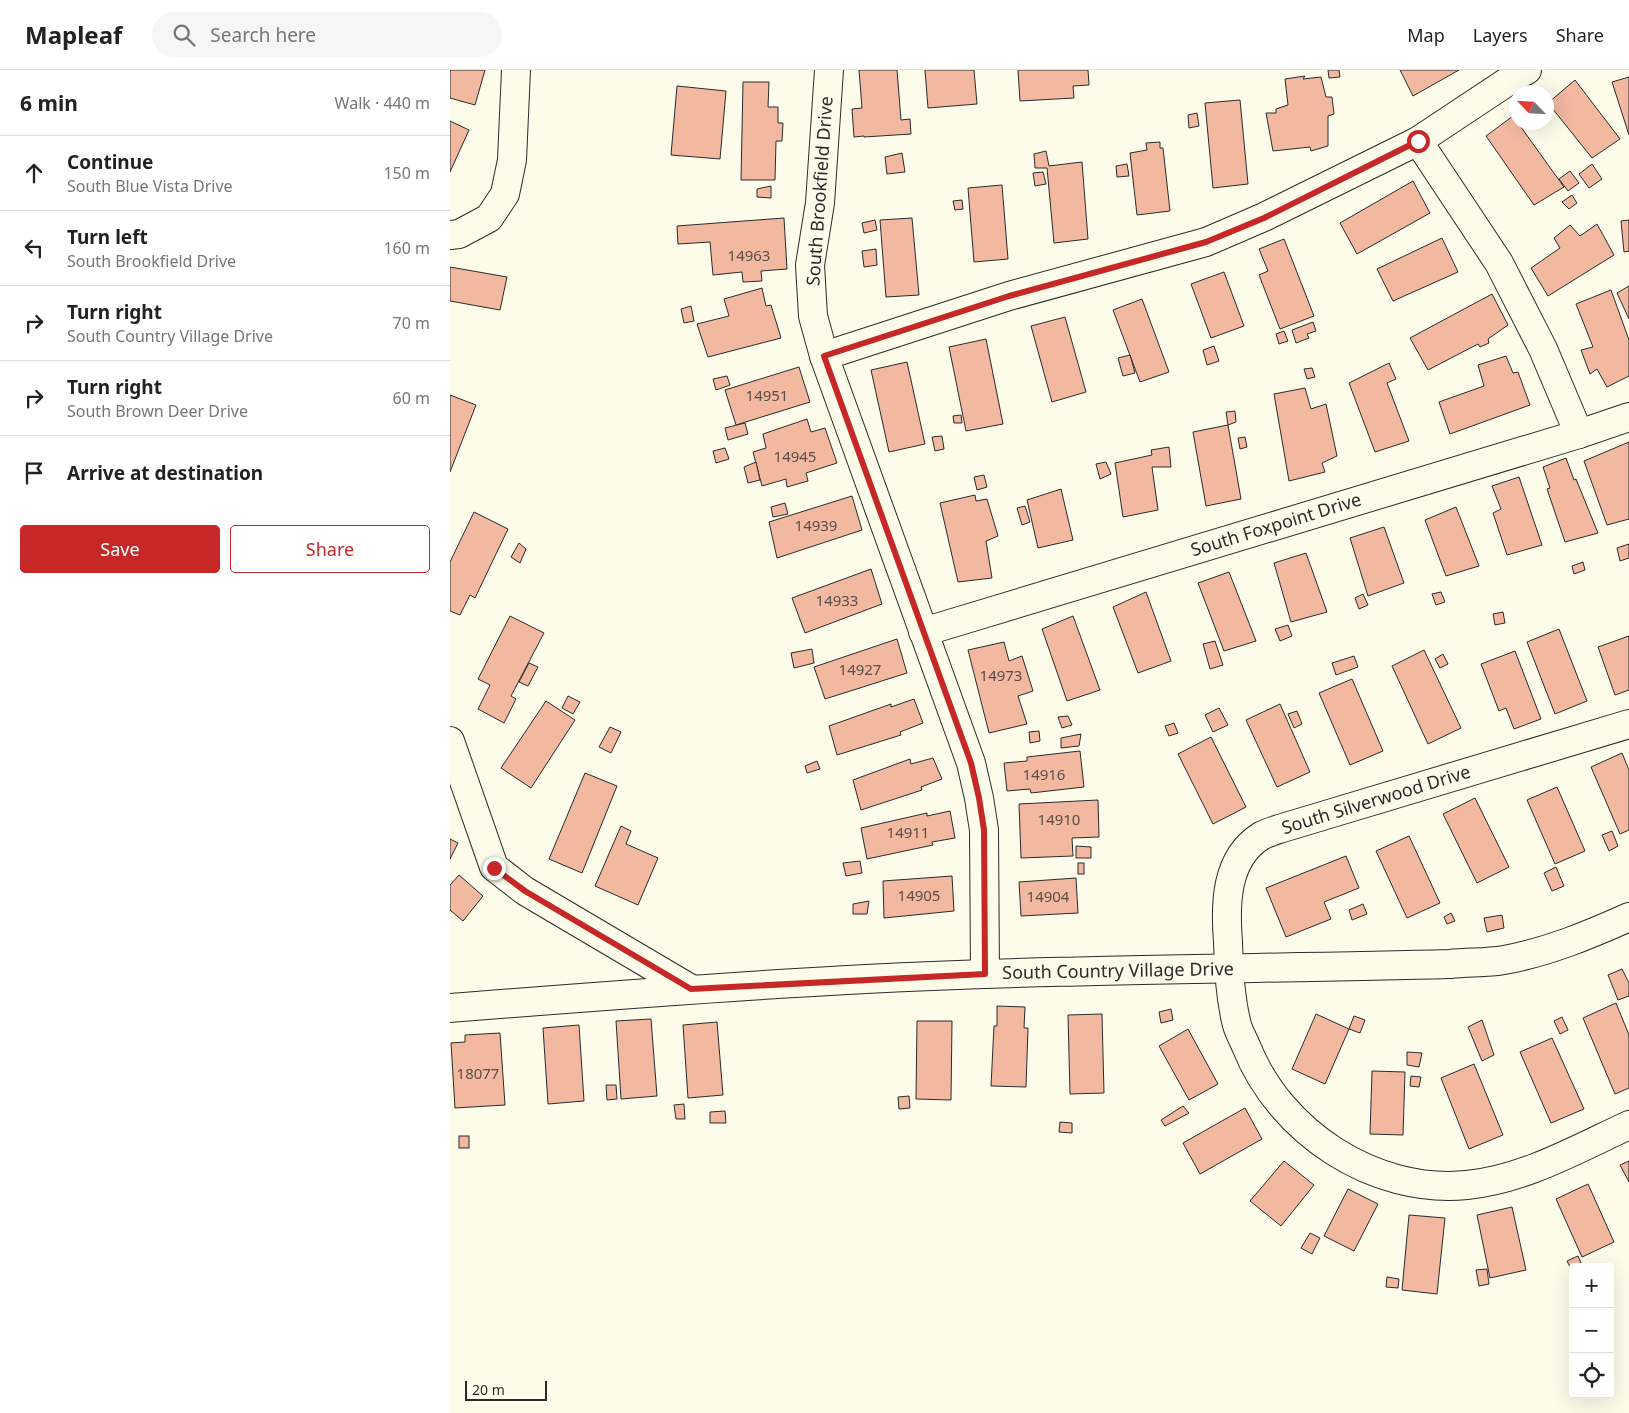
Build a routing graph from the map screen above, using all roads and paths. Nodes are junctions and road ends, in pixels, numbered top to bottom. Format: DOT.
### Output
graph roads {
  1 [pos="516,70"];
  2 [pos="829,70"];
  3 [pos="1527,70"];
  4 [pos="1418,141"];
  5 [pos="450,235"];
  6 [pos="824,356"];
  7 [pos="1629,417"];
  8 [pos="1578,434"];
  9 [pos="923,632"];
  10 [pos="1629,724"];
  11 [pos="450,741"];
  12 [pos="1629,917"];
  13 [pos="1229,969"];
  14 [pos="985,974"];
  15 [pos="691,989"];
  16 [pos="450,1008"];
  17 [pos="1629,1125"];
  1 -- 5 [label="street"];
  2 -- 6 [label="street, South Brookfield Drive"];
  3 -- 4 [label="street"];
  4 -- 6 [label="street"];
  4 -- 8 [label="street"];
  6 -- 9 [label="street, South Brookfield Drive"];
  7 -- 8 [label="street, South Foxpoint Drive"];
  8 -- 9 [label="street, South Foxpoint Drive"];
  9 -- 14 [label="street, South Brookfield Drive"];
  10 -- 13 [label="street, South Silverwood Drive"];
  11 -- 15 [label="street"];
  12 -- 13 [label="street, South Country Village Drive"];
  13 -- 14 [label="street, South Country Village Drive"];
  13 -- 17 [label="street, South Silverwood Drive"];
  14 -- 15 [label="street, South Country Village Drive"];
  15 -- 16 [label="street, South Country Village Drive"];
}
